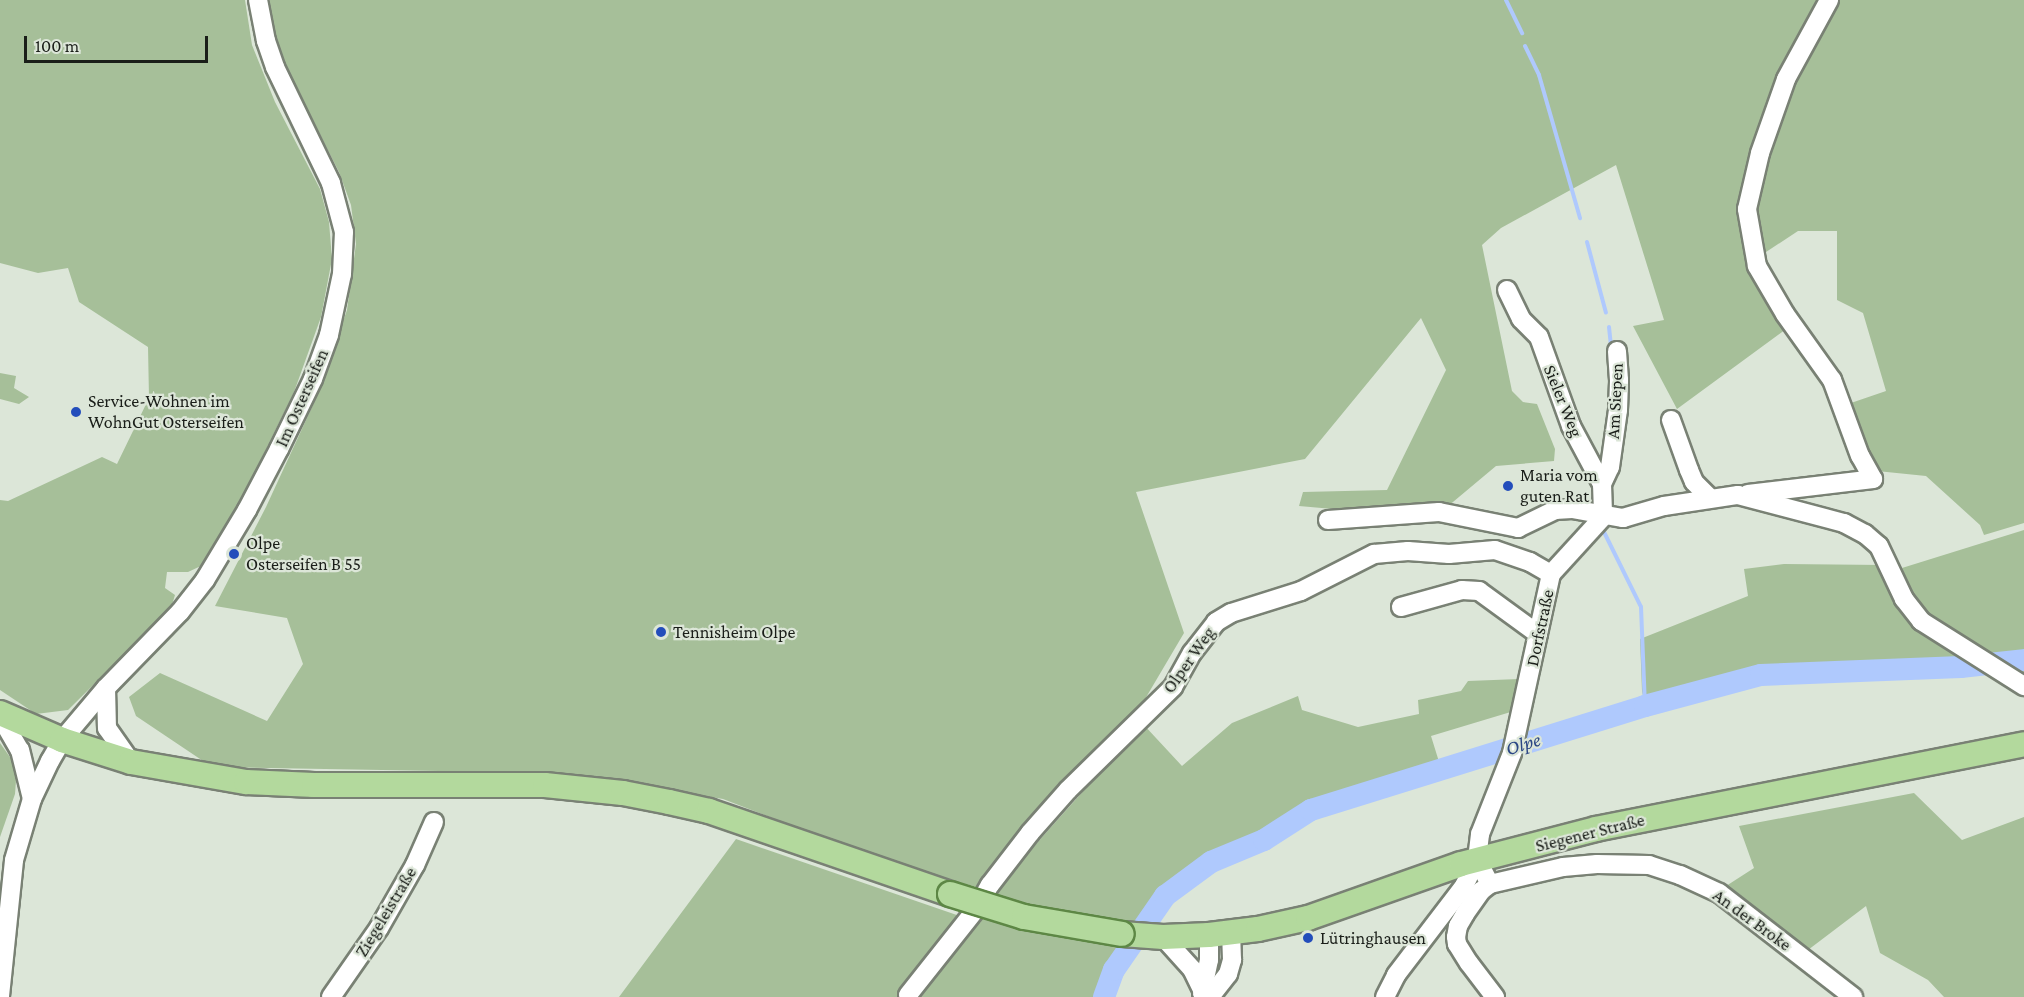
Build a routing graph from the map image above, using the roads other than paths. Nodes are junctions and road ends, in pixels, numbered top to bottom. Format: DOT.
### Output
graph roads {
  1 [pos="258,0"];
  2 [pos="1829,0"];
  3 [pos="1507,290"];
  4 [pos="1617,351"];
  5 [pos="1671,420"];
  6 [pos="1602,484"];
  7 [pos="1738,495"];
  8 [pos="1709,497"];
  9 [pos="1603,517"];
  10 [pos="1328,520"];
  11 [pos="1551,574"];
  12 [pos="1401,607"];
  13 [pos="1538,634"];
  14 [pos="2024,686"];
  15 [pos="106,687"];
  16 [pos="0,714"];
  17 [pos="62,740"];
  18 [pos="2024,744"];
  19 [pos="130,762"];
  20 [pos="32,799"];
  21 [pos="434,822"];
  22 [pos="1477,860"];
  23 [pos="1490,884"];
  24 [pos="1220,934"];
  25 [pos="1163,937"];
  26 [pos="3,939"];
  27 [pos="908,995"];
  28 [pos="1205,995"];
  29 [pos="0,996"];
  30 [pos="331,997"];
  31 [pos="1385,997"];
  32 [pos="1495,997"];
  33 [pos="1853,997"];
  1 -- 15 [label="street, Im Osterseifen"];
  2 -- 7 [label="street"];
  3 -- 6 [label="street, Sieler Weg"];
  4 -- 6 [label="street, Am Siepen"];
  5 -- 8 [label="street"];
  6 -- 9 [label="street, Sieler Weg"];
  7 -- 8 [label="street"];
  7 -- 14 [label="street"];
  8 -- 9 [label="street"];
  9 -- 10 [label="street"];
  9 -- 11 [label="street, Dorfstraße"];
  11 -- 13 [label="street, Dorfstraße"];
  11 -- 27 [label="street, Olper Weg"];
  12 -- 13 [label="street"];
  13 -- 22 [label="street, Dorfstraße"];
  15 -- 17 [label="street, Im Osterseifen"];
  15 -- 19 [label="street"];
  16 -- 17 [label="main road, Siegener Straße"];
  16 -- 20 [label="street"];
  17 -- 19 [label="main road, Siegener Straße"];
  17 -- 20 [label="street, Im Osterseifen"];
  18 -- 22 [label="main road, Siegener Straße"];
  19 -- 25 [label="main road, Siegener Straße, bridge"];
  20 -- 26 [label="street, Im Osterseifen"];
  21 -- 30 [label="street, Ziegeleistraße"];
  22 -- 23 [label="street"];
  22 -- 24 [label="main road, Siegener Straße"];
  22 -- 31 [label="street, Dorfstraße"];
  23 -- 32 [label="street"];
  23 -- 33 [label="street, An der Broke"];
  24 -- 25 [label="main road, Siegener Straße"];
  24 -- 28 [label="street"];
  25 -- 28 [label="street"];
  26 -- 29 [label="street, Im Osterseifen"];
}
